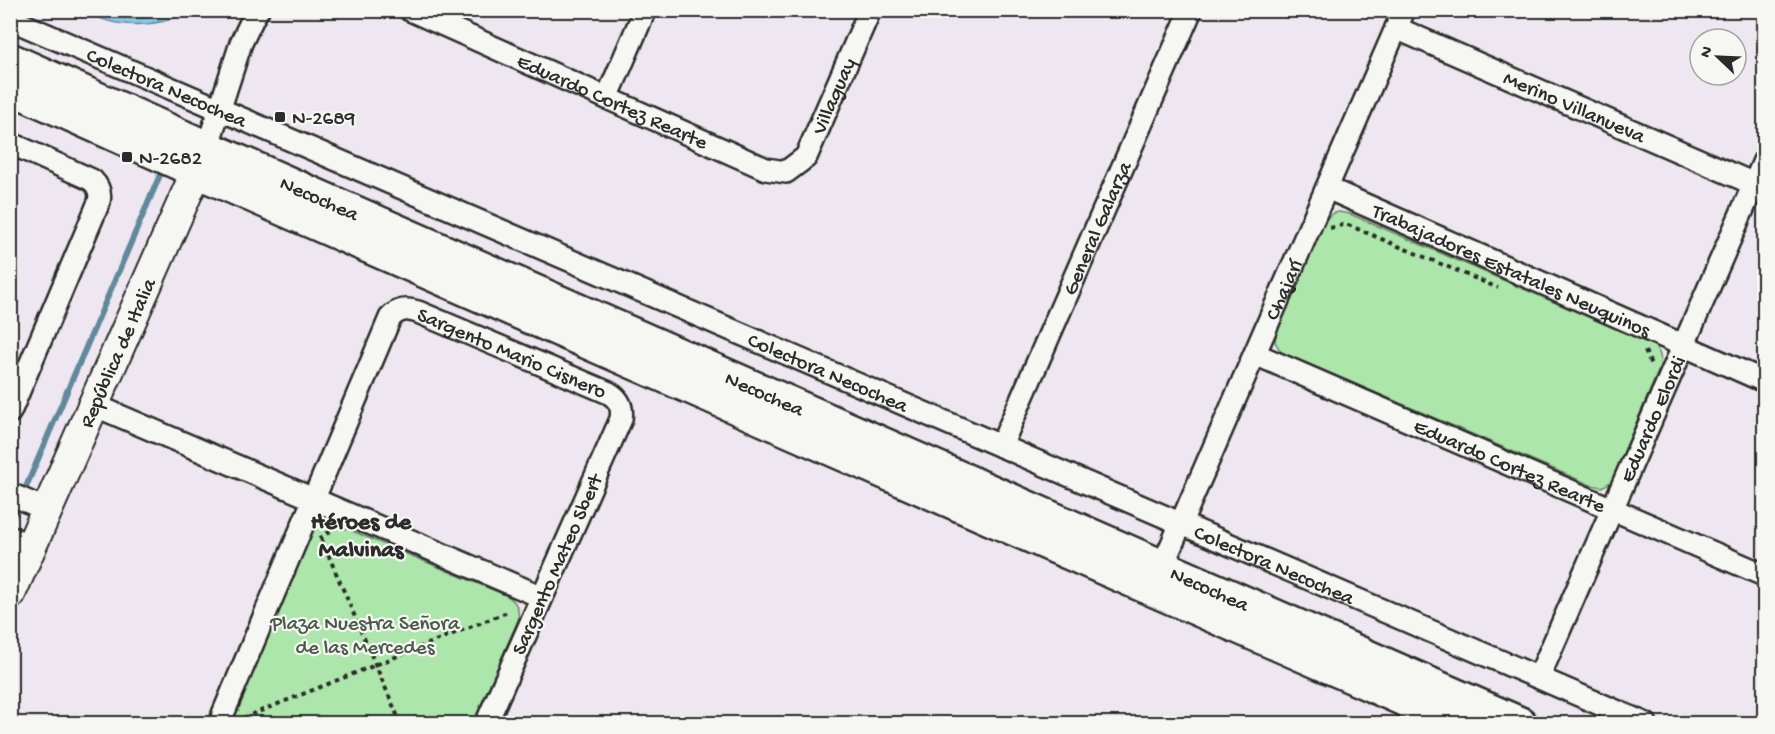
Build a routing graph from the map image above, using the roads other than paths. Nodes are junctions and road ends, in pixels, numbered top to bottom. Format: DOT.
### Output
graph roads {
  1 [pos="258,10"];
  2 [pos="410,10"];
  3 [pos="645,10"];
  4 [pos="870,10"];
  5 [pos="1191,10"];
  6 [pos="443,17"];
  7 [pos="10,19"];
  8 [pos="1400,19"];
  9 [pos="10,60"];
  10 [pos="10,87"];
  11 [pos="607,98"];
  12 [pos="219,109"];
  13 [pos="10,144"];
  14 [pos="202,160"];
  15 [pos="1764,161"];
  16 [pos="786,172"];
  17 [pos="1754,184"];
  18 [pos="1327,188"];
  19 [pos="1684,346"];
  20 [pos="1255,354"];
  21 [pos="1764,381"];
  22 [pos="620,404"];
  23 [pos="94,405"];
  24 [pos="10,412"];
  25 [pos="1001,446"];
  26 [pos="10,494"];
  27 [pos="314,499"];
  28 [pos="1613,509"];
  29 [pos="47,510"];
  30 [pos="1181,523"];
  31 [pos="21,542"];
  32 [pos="1162,567"];
  33 [pos="1764,575"];
  34 [pos="10,594"];
  35 [pos="542,597"];
  36 [pos="1539,677"];
  37 [pos="221,723"];
  38 [pos="486,723"];
  39 [pos="1461,723"];
  40 [pos="1520,723"];
  41 [pos="1646,723"];
  1 -- 12 [label="street, República de Italia"];
  2 -- 6 [label="street, Eduardo Cortez Rearte"];
  3 -- 11 [label="street"];
  4 -- 16 [label="street, Villaguay"];
  5 -- 25 [label="street, General Galarza"];
  6 -- 11 [label="street, Eduardo Cortez Rearte"];
  7 -- 12 [label="street, Colectora Necochea"];
  8 -- 17 [label="street, Merino Villanueva"];
  8 -- 18 [label="street, Chajarí"];
  9 -- 14 [label="main road, Necochea"];
  10 -- 14 [label="main road, Necochea"];
  11 -- 16 [label="street, Eduardo Cortez Rearte"];
  12 -- 14 [label="street, República de Italia"];
  12 -- 25 [label="street, Colectora Necochea"];
  13 -- 24 [label="street"];
  14 -- 23 [label="street, República de Italia"];
  14 -- 32 [label="main road, Necochea"];
  14 -- 39 [label="main road, Necochea"];
  15 -- 17 [label="street, Eduardo Elordi"];
  17 -- 19 [label="street, Eduardo Elordi"];
  18 -- 19 [label="street, Trabajadores Estatales Neuquinos"];
  18 -- 20 [label="street, Chajarí"];
  19 -- 21 [label="street, Trabajadores Estatales Neuquinos"];
  19 -- 28 [label="street, Eduardo Elordi"];
  20 -- 28 [label="street, Eduardo Cortez Rearte"];
  20 -- 30 [label="street, Chajarí"];
  22 -- 27 [label="street, Sargento Mario Cisnero"];
  22 -- 35 [label="street, Sargento Mateo Sbert"];
  23 -- 27 [label="street"];
  23 -- 29 [label="street, República de Italia"];
  25 -- 30 [label="street, Colectora Necochea"];
  26 -- 29 [label="street"];
  27 -- 35 [label="street"];
  27 -- 37 [label="street"];
  28 -- 33 [label="street, Eduardo Cortez Rearte"];
  28 -- 36 [label="street, Eduardo Elordi"];
  29 -- 31 [label="street, República de Italia"];
  30 -- 32 [label="street, Chajarí"];
  30 -- 36 [label="street, Colectora Necochea"];
  31 -- 34 [label="street, República de Italia"];
  32 -- 40 [label="main road, Necochea"];
  35 -- 38 [label="street, Sargento Mateo Sbert"];
  36 -- 41 [label="street, Colectora Necochea"];
}
